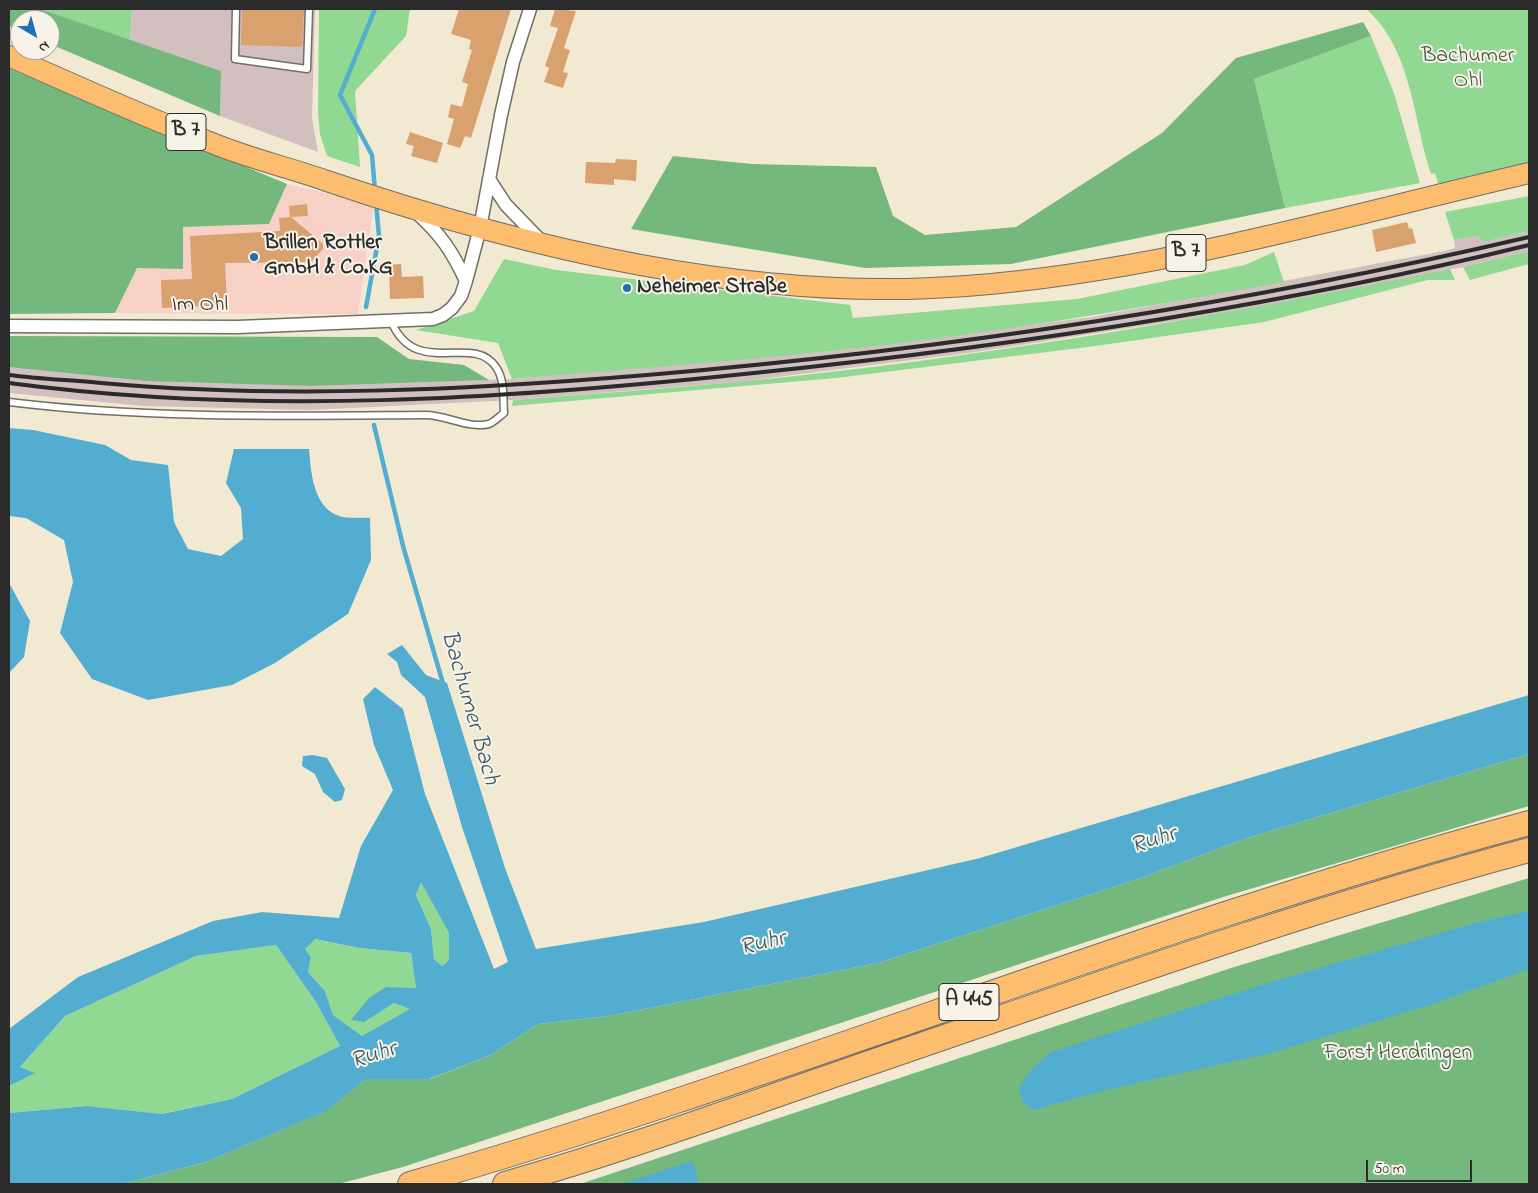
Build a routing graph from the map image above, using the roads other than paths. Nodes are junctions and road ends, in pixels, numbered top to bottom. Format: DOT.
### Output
graph roads {
  1 [pos="236,9"];
  2 [pos="309,9"];
  3 [pos="530,9"];
  4 [pos="9,56"];
  5 [pos="1529,173"];
  6 [pos="489,179"];
  7 [pos="412,208"];
  8 [pos="480,228"];
  9 [pos="543,243"];
  10 [pos="466,281"];
  11 [pos="391,321"];
  12 [pos="9,326"];
  13 [pos="9,402"];
  14 [pos="1529,823"];
  15 [pos="1529,850"];
  16 [pos="410,1184"];
  17 [pos="505,1184"];
  1 -- 2 [label="lane"];
  3 -- 6 [label="street"];
  4 -- 7 [label="main road, B 7"];
  5 -- 9 [label="main road, B 7"];
  6 -- 8 [label="street"];
  6 -- 9 [label="street"];
  7 -- 8 [label="main road, B 7"];
  7 -- 10 [label="street"];
  8 -- 9 [label="main road, B 7"];
  8 -- 10 [label="street"];
  10 -- 11 [label="street"];
  11 -- 12 [label="street, Im Ohl"];
  11 -- 13 [label="lane"];
  14 -- 16 [label="highway, A 445"];
  15 -- 17 [label="highway, A 445"];
}
